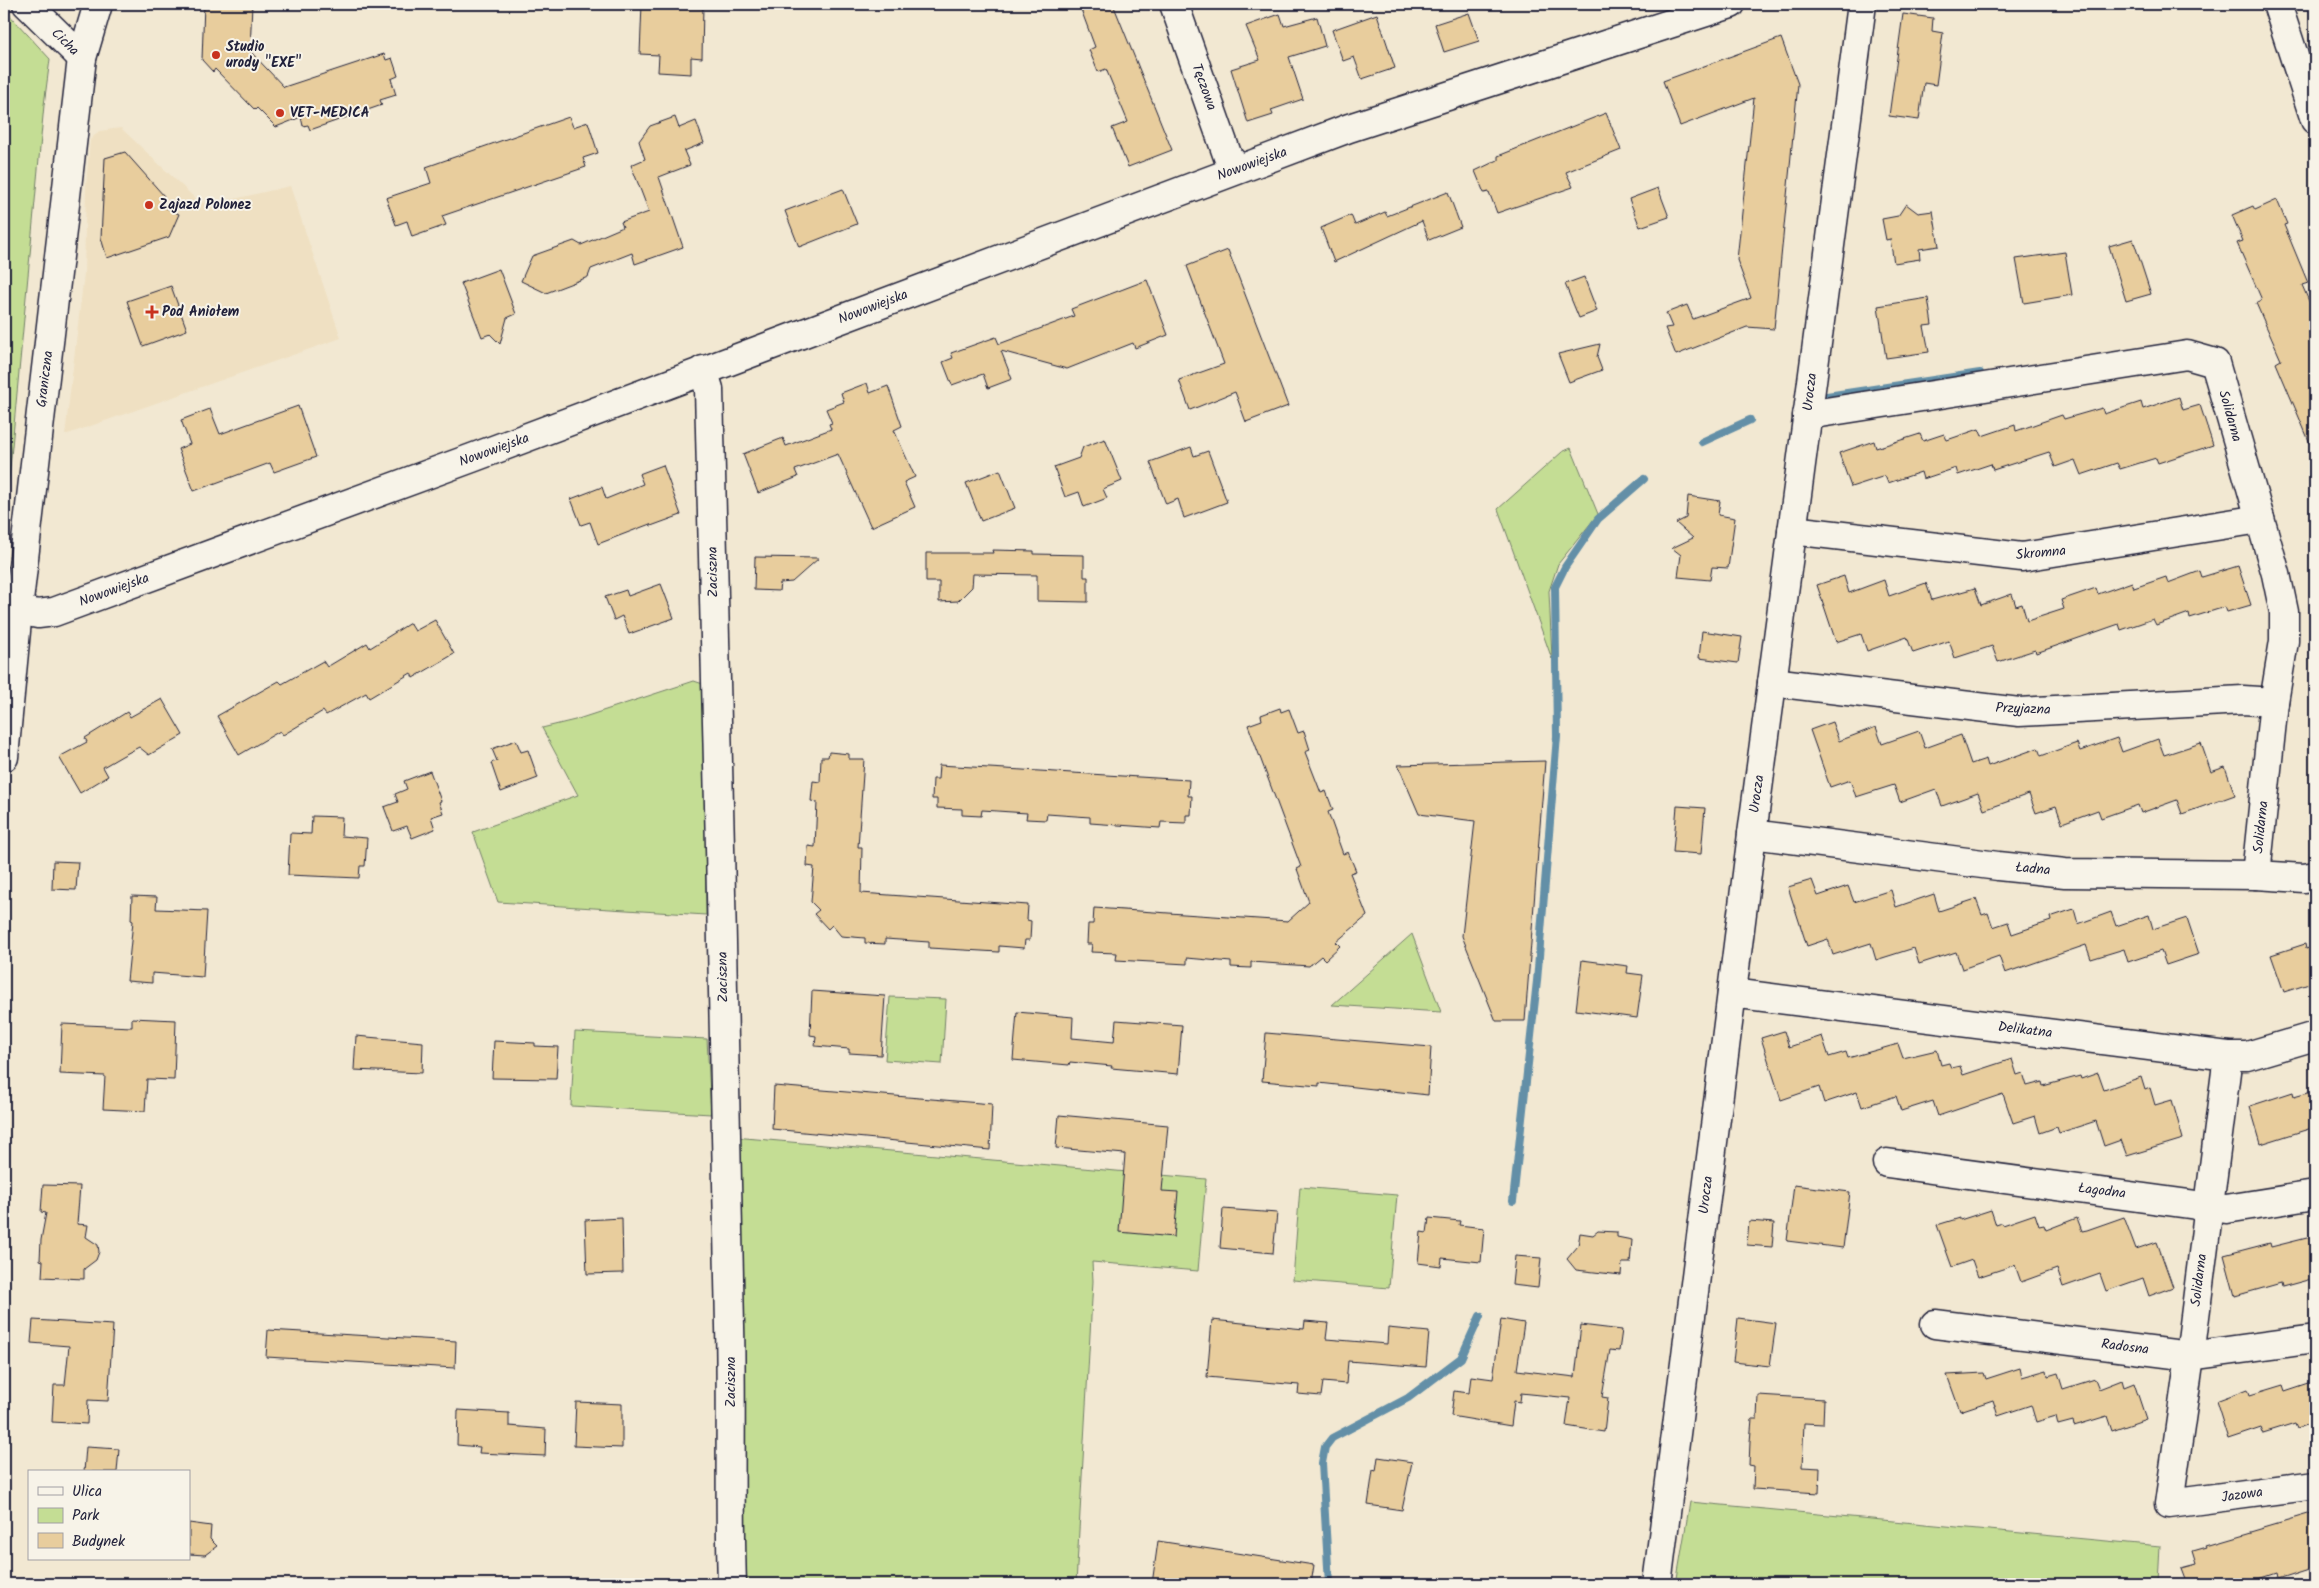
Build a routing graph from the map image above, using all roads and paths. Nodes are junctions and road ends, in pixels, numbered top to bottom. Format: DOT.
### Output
graph roads {
  1 [pos="26,4"];
  2 [pos="98,4"];
  3 [pos="1174,4"];
  4 [pos="1731,4"];
  5 [pos="1862,4"];
  6 [pos="2277,4"];
  7 [pos="82,58"];
  8 [pos="2315,120"];
  9 [pos="1238,168"];
  10 [pos="703,370"];
  11 [pos="1807,415"];
  12 [pos="2260,519"];
  13 [pos="1792,530"];
  14 [pos="18,610"];
  15 [pos="1772,682"];
  16 [pos="2274,702"];
  17 [pos="4,757"];
  18 [pos="1752,834"];
  19 [pos="2256,875"];
  20 [pos="2315,876"];
  21 [pos="1732,993"];
  22 [pos="2315,1036"];
  23 [pos="2228,1056"];
  24 [pos="1887,1163"];
  25 [pos="2315,1195"];
  26 [pos="2208,1206"];
  27 [pos="1935,1324"];
  28 [pos="2315,1339"];
  29 [pos="2190,1356"];
  30 [pos="2315,1485"];
  31 [pos="2169,1504"];
  32 [pos="732,1584"];
  33 [pos="1657,1584"];
  1 -- 7 [label="street, Cicha"];
  2 -- 7 [label="street, Graniczna"];
  3 -- 9 [label="street, Tęczowa"];
  4 -- 9 [label="street, Nowowiejska"];
  5 -- 11 [label="street, Urocza"];
  6 -- 8 [label="street"];
  7 -- 14 [label="street, Graniczna"];
  9 -- 10 [label="street, Nowowiejska"];
  10 -- 14 [label="street, Nowowiejska"];
  10 -- 32 [label="street, Zaciszna"];
  11 -- 12 [label="street, Solidarna"];
  11 -- 13 [label="street, Urocza"];
  12 -- 13 [label="street, Skromna"];
  12 -- 16 [label="street, Solidarna"];
  13 -- 15 [label="street, Urocza"];
  14 -- 17 [label="street, Graniczna"];
  15 -- 16 [label="street, Przyjazna"];
  15 -- 18 [label="street, Urocza"];
  16 -- 19 [label="street, Solidarna"];
  18 -- 19 [label="street, Ładna"];
  18 -- 21 [label="street, Urocza"];
  19 -- 20 [label="street, Ładna"];
  21 -- 23 [label="street, Delikatna"];
  21 -- 33 [label="street, Urocza"];
  22 -- 23 [label="street, Delikatna"];
  23 -- 26 [label="street, Solidarna"];
  24 -- 26 [label="street, Łagodna"];
  25 -- 26 [label="street, Łagodna"];
  26 -- 29 [label="street, Solidarna"];
  27 -- 29 [label="street, Radosna"];
  28 -- 29 [label="street, Radosna"];
  29 -- 31 [label="street, Solidarna"];
  30 -- 31 [label="street, Jazowa"];
}
